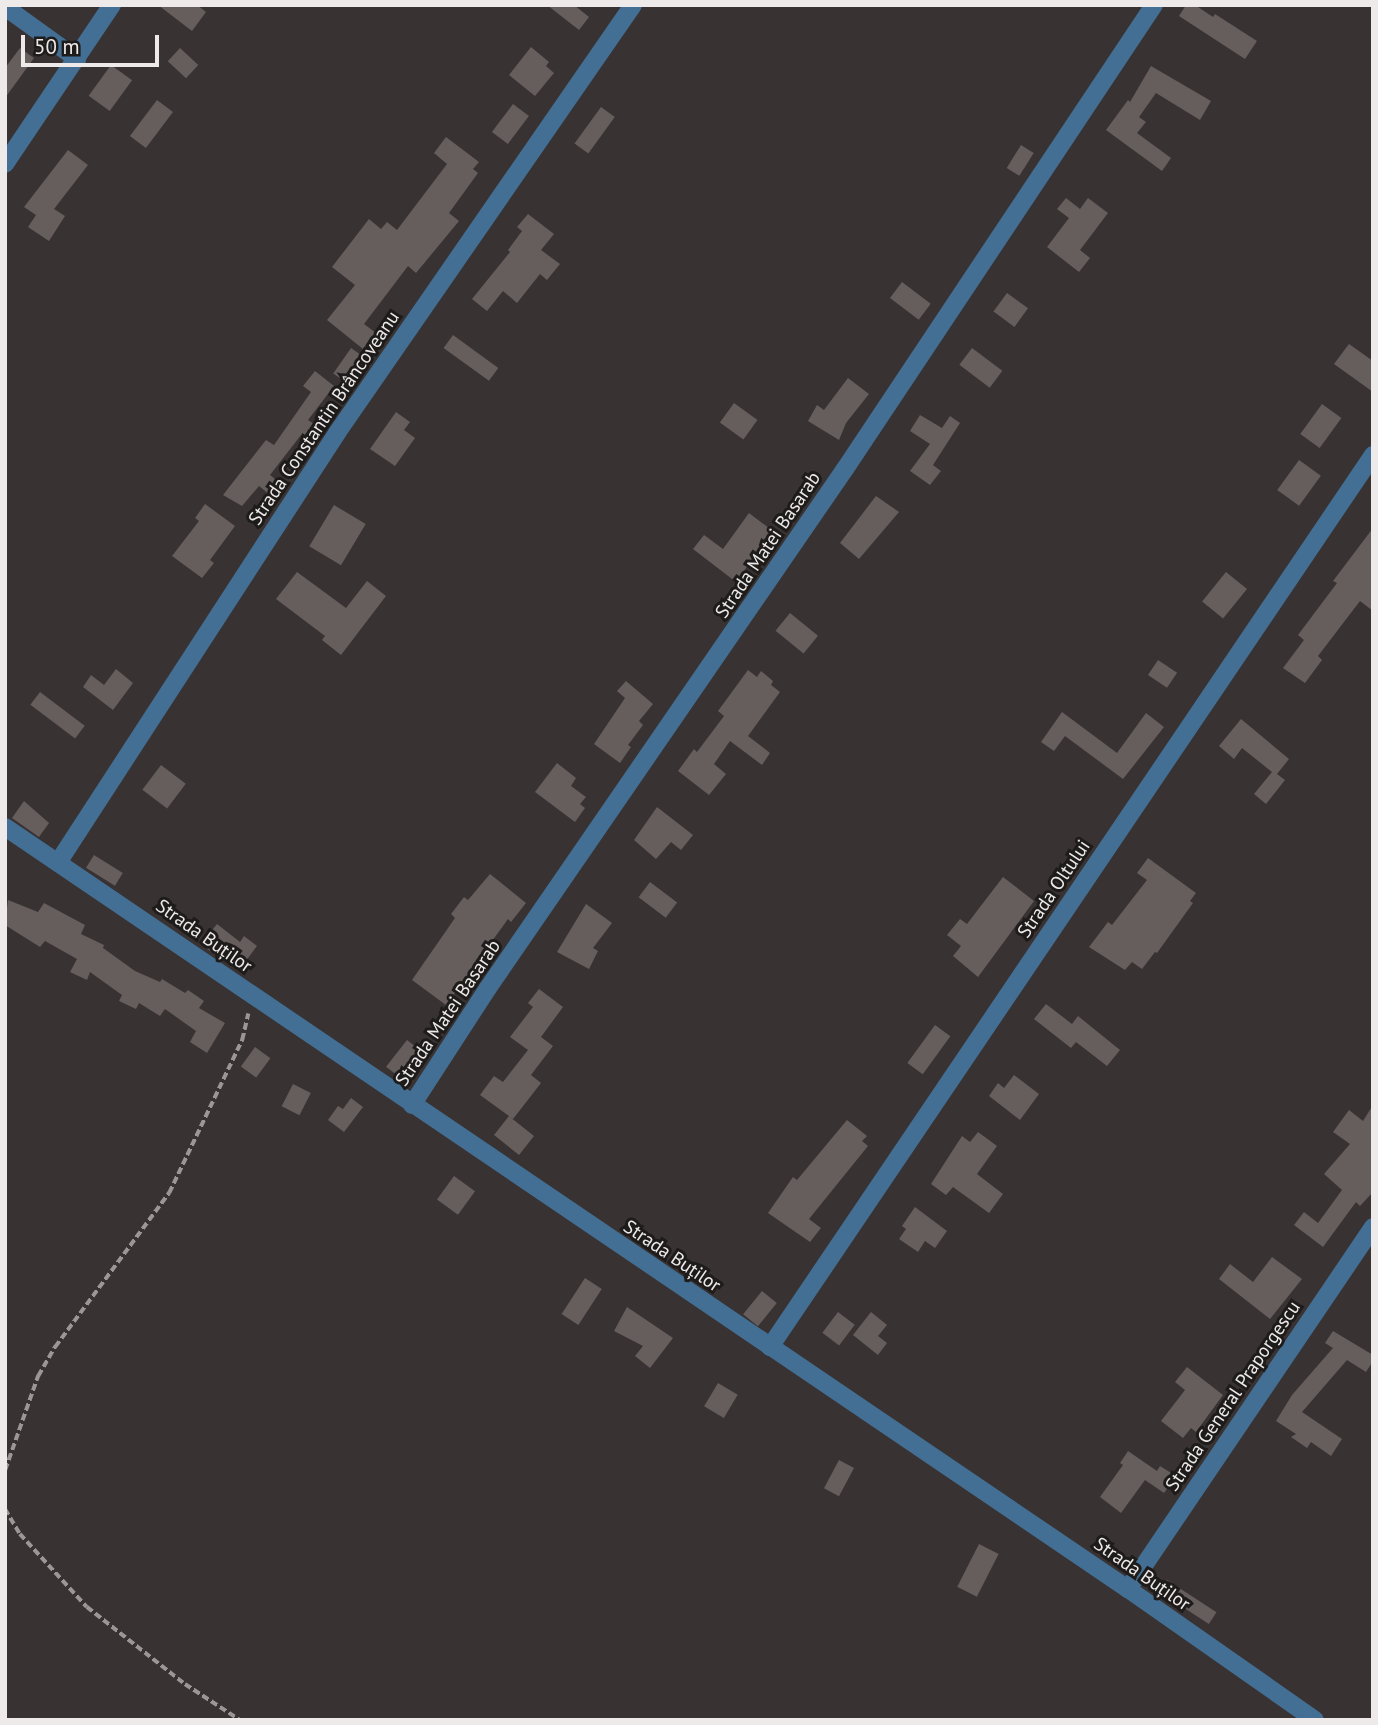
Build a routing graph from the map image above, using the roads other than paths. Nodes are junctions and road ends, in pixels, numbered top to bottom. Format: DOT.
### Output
graph roads {
  1 [pos="112,5"];
  2 [pos="633,5"];
  3 [pos="1154,5"];
  4 [pos="5,7"];
  5 [pos="77,59"];
  6 [pos="5,164"];
  7 [pos="1373,455"];
  8 [pos="5,827"];
  9 [pos="59,861"];
  10 [pos="412,1105"];
  11 [pos="1373,1227"];
  12 [pos="770,1347"];
  13 [pos="1128,1589"];
  14 [pos="1315,1720"];
  1 -- 5 [label="street"];
  2 -- 9 [label="street, Strada Constantin Brâncoveanu"];
  3 -- 10 [label="street, Strada Matei Basarab"];
  4 -- 5 [label="street"];
  5 -- 6 [label="street"];
  7 -- 12 [label="street, Strada Oltului"];
  8 -- 9 [label="street, Strada Buților"];
  9 -- 10 [label="street, Strada Buților"];
  10 -- 12 [label="street, Strada Buților"];
  11 -- 13 [label="street, Strada General Praporgescu"];
  12 -- 13 [label="street, Strada Buților"];
  13 -- 14 [label="street, Strada Buților"];
}
